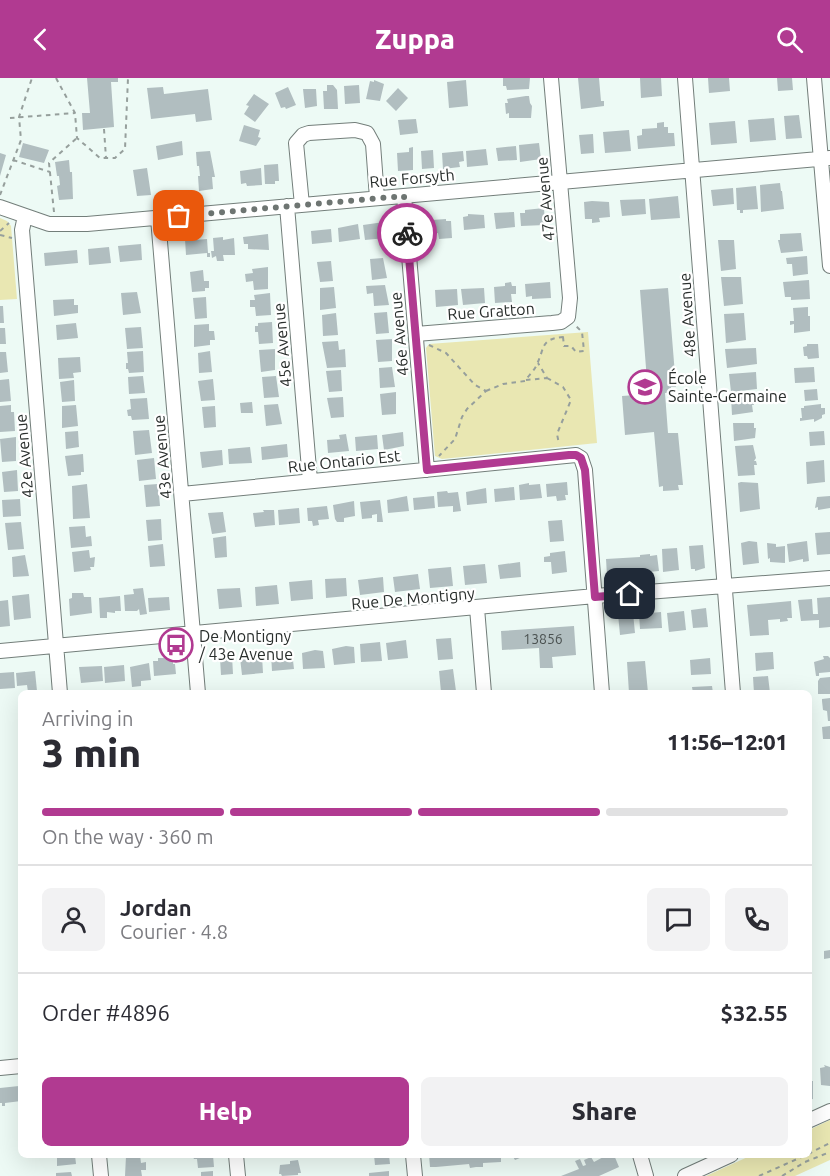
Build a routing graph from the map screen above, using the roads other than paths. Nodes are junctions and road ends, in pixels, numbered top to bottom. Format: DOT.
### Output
graph roads {
  1 [pos="551,78"];
  2 [pos="685,78"];
  3 [pos="814,78"];
  4 [pos="826,159"];
  5 [pos="692,170"];
  6 [pos="560,181"];
  7 [pos="404,196"];
  8 [pos="377,198"];
  9 [pos="302,205"];
  10 [pos="287,206"];
  11 [pos="0,207"];
  12 [pos="26,216"];
  13 [pos="158,218"];
  14 [pos="830,266"];
  15 [pos="565,319"];
  16 [pos="416,334"];
  17 [pos="427,470"];
  18 [pos="310,481"];
  19 [pos="182,494"];
  20 [pos="830,578"];
  21 [pos="725,586"];
  22 [pos="595,597"];
  23 [pos="477,608"];
  24 [pos="193,635"];
  25 [pos="56,646"];
  26 [pos="0,651"];
  27 [pos="60,690"];
  28 [pos="198,690"];
  29 [pos="484,690"];
  30 [pos="603,690"];
  31 [pos="734,690"];
  32 [pos="18,1066"];
  33 [pos="0,1068"];
  34 [pos="830,1111"];
  35 [pos="812,1118"];
  36 [pos="99,1158"];
  37 [pos="236,1158"];
  38 [pos="413,1158"];
  39 [pos="641,1158"];
  40 [pos="724,1158"];
  41 [pos="100,1176"];
  42 [pos="238,1176"];
  43 [pos="415,1176"];
  44 [pos="645,1176"];
  45 [pos="685,1176"];
  1 -- 6 [label="street, 47e Avenue"];
  2 -- 5 [label="street, 48e Avenue"];
  3 -- 4 [label="street"];
  4 -- 5 [label="street, Rue Forsyth"];
  4 -- 14 [label="street"];
  5 -- 6 [label="street, Rue Forsyth"];
  5 -- 21 [label="street, 48e Avenue"];
  6 -- 7 [label="street, Rue Forsyth"];
  6 -- 15 [label="street, 47e Avenue"];
  7 -- 8 [label="street, Rue Forsyth"];
  7 -- 16 [label="street, 46e Avenue"];
  8 -- 9 [label="street, Rue Forsyth"];
  8 -- 9 [label="street"];
  9 -- 10 [label="street, Rue Forsyth"];
  10 -- 13 [label="street, Rue Forsyth"];
  10 -- 18 [label="street, 45e Avenue"];
  11 -- 12 [label="street, Rue Forsyth"];
  12 -- 13 [label="street, Rue Forsyth"];
  12 -- 25 [label="street, 42e Avenue"];
  13 -- 19 [label="street, 43e Avenue"];
  15 -- 16 [label="street, Rue Gratton"];
  16 -- 17 [label="street, 46e Avenue"];
  17 -- 18 [label="street, Rue Ontario Est"];
  17 -- 22 [label="street, Rue Ontario Est"];
  18 -- 19 [label="street, Rue Ontario Est"];
  19 -- 24 [label="street, 43e Avenue"];
  20 -- 21 [label="street, Rue De Montigny"];
  21 -- 22 [label="street, Rue De Montigny"];
  21 -- 31 [label="street, 48e Avenue"];
  22 -- 23 [label="street, Rue De Montigny"];
  22 -- 30 [label="street"];
  23 -- 24 [label="street, Rue De Montigny"];
  23 -- 29 [label="street"];
  24 -- 25 [label="street, Rue De Montigny"];
  24 -- 28 [label="street, 43e Avenue"];
  25 -- 26 [label="street, Rue De Montigny"];
  25 -- 27 [label="street, 42e Avenue"];
  32 -- 33 [label="street"];
  34 -- 35 [label="street"];
  36 -- 41 [label="street"];
  37 -- 42 [label="street"];
  38 -- 43 [label="street"];
  39 -- 44 [label="street"];
  40 -- 45 [label="street"];
}
